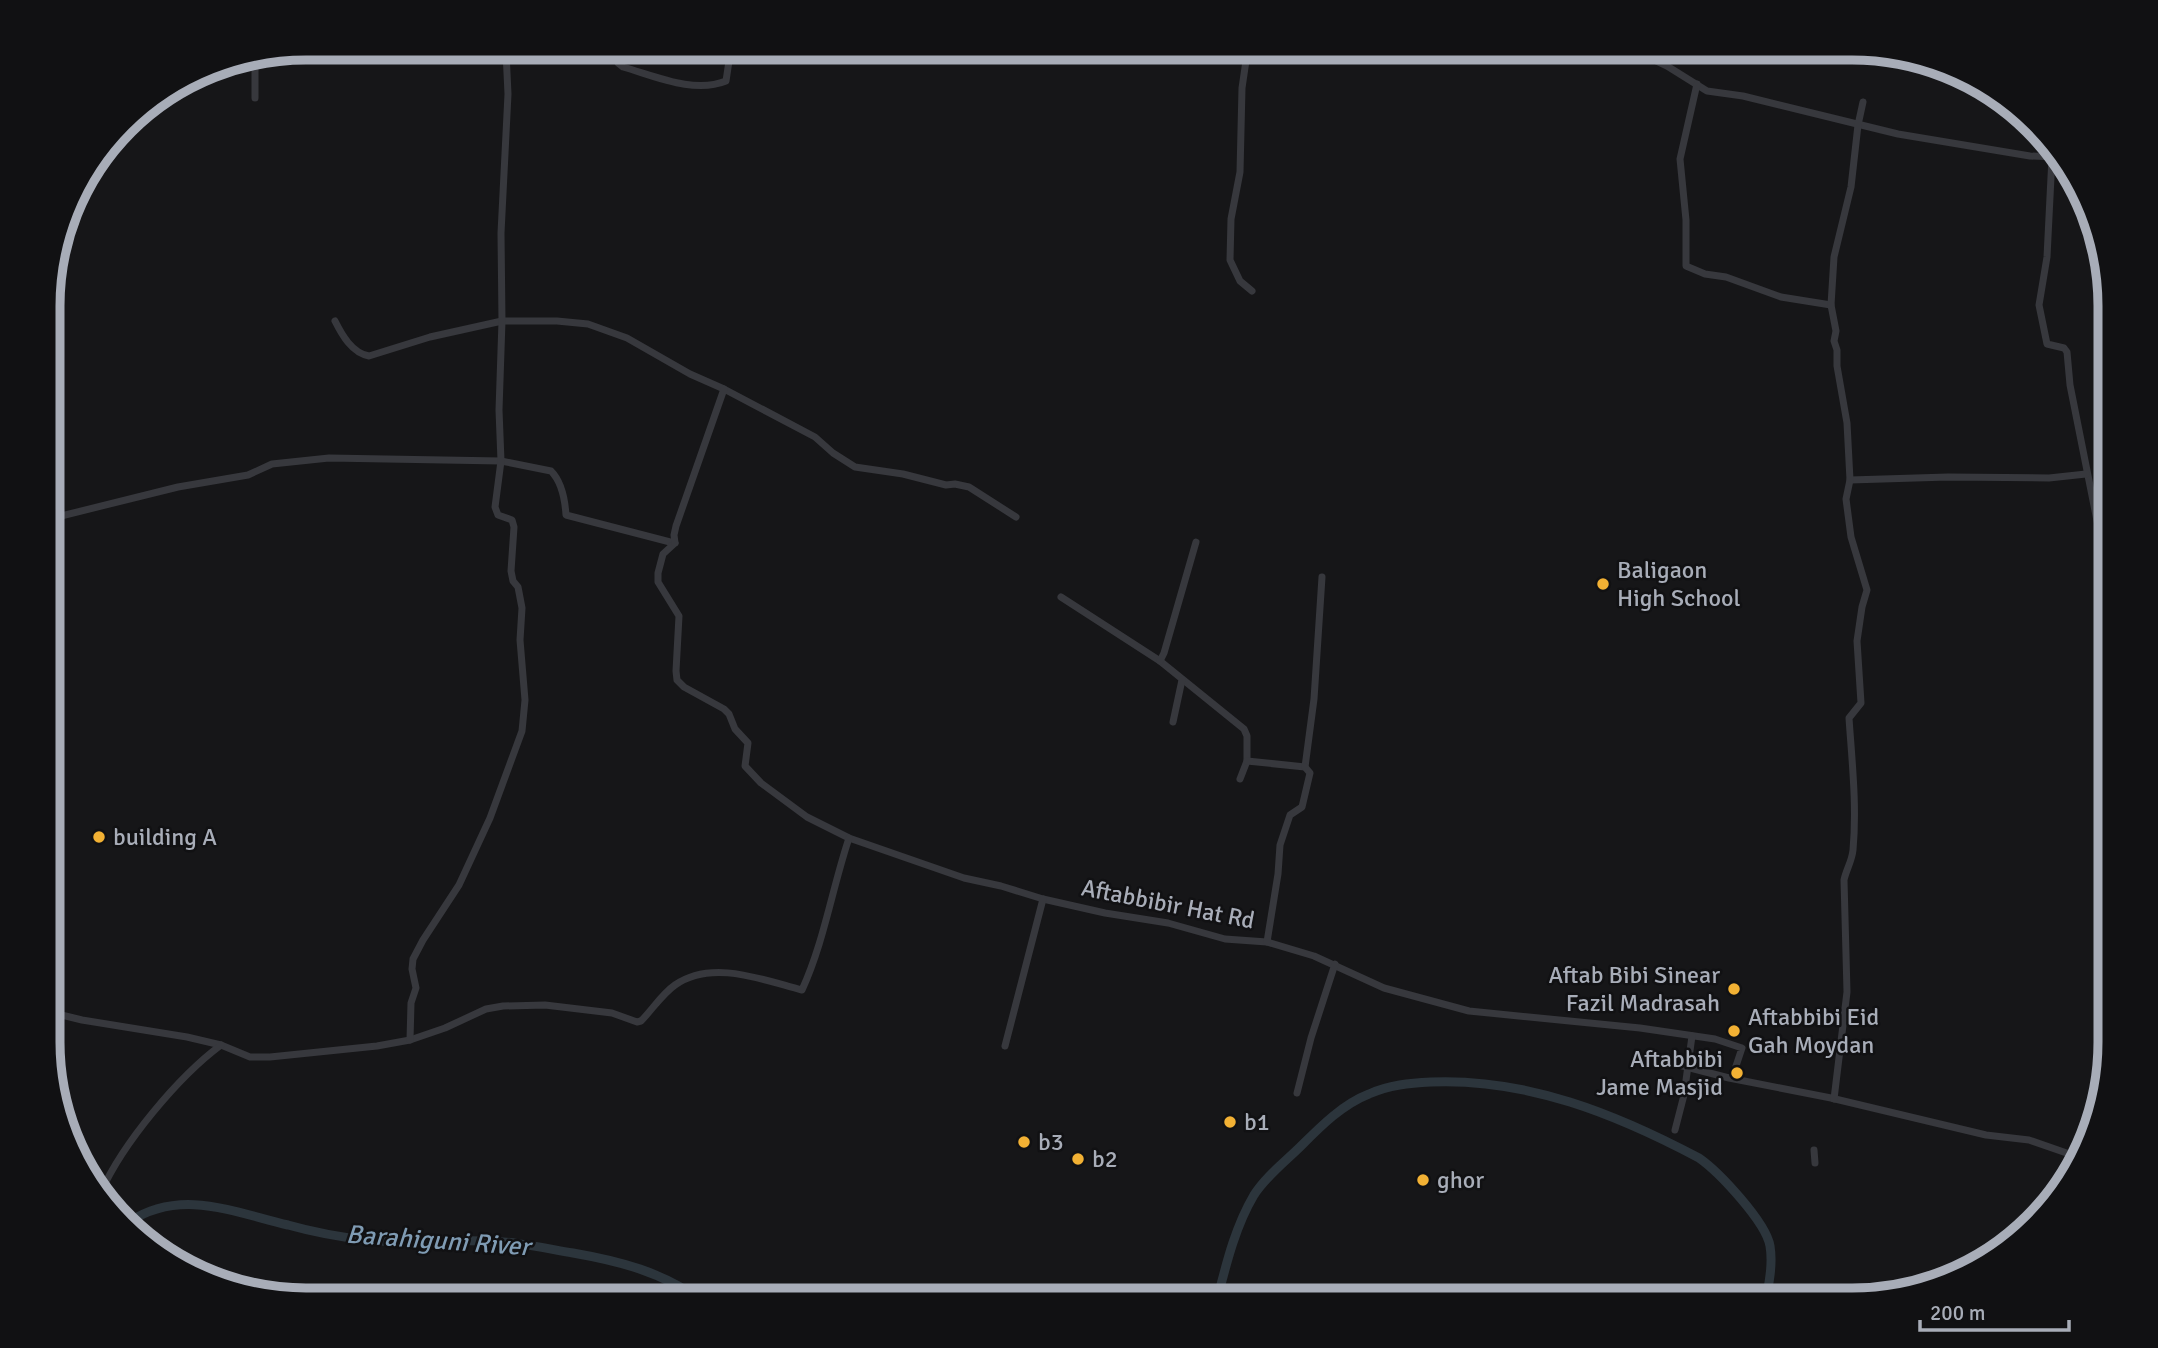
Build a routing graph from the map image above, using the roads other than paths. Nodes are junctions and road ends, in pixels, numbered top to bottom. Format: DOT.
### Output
graph roads {
  1 [pos="509,60"];
  2 [pos="616,60"];
  3 [pos="729,60"];
  4 [pos="1246,60"];
  5 [pos="1654,60"];
  6 [pos="256,64"];
  7 [pos="1696,84"];
  8 [pos="255,98"];
  9 [pos="1863,102"];
  10 [pos="2049,157"];
  11 [pos="2054,165"];
  12 [pos="1252,292"];
  13 [pos="1831,305"];
  14 [pos="335,321"];
  15 [pos="502,321"];
  16 [pos="724,389"];
  17 [pos="500,461"];
  18 [pos="2086,474"];
  19 [pos="1850,480"];
  20 [pos="60,516"];
  21 [pos="1016,517"];
  22 [pos="2098,529"];
  23 [pos="1196,542"];
  24 [pos="675,543"];
  25 [pos="1322,577"];
  26 [pos="1061,597"];
  27 [pos="1160,661"];
  28 [pos="1182,680"];
  29 [pos="1174,722"];
  30 [pos="1247,761"];
  31 [pos="1305,766"];
  32 [pos="1240,779"];
  33 [pos="849,838"];
  34 [pos="1043,899"];
  35 [pos="1267,942"];
  36 [pos="1335,964"];
  37 [pos="60,1015"];
  38 [pos="1692,1036"];
  39 [pos="410,1040"];
  40 [pos="221,1045"];
  41 [pos="1005,1046"];
  42 [pos="1667,1062"];
  43 [pos="1688,1068"];
  44 [pos="1732,1078"];
  45 [pos="1297,1093"];
  46 [pos="1834,1099"];
  47 [pos="1675,1130"];
  48 [pos="1814,1150"];
  49 [pos="2071,1155"];
  50 [pos="1815,1163"];
  51 [pos="105,1184"];
  1 -- 15 [label="street"];
  2 -- 3 [label="street"];
  4 -- 12 [label="street"];
  5 -- 7 [label="street"];
  6 -- 8 [label="street"];
  7 -- 10 [label="street"];
  7 -- 13 [label="street"];
  9 -- 13 [label="street"];
  11 -- 18 [label="street"];
  13 -- 19 [label="street"];
  14 -- 15 [label="street"];
  15 -- 16 [label="street"];
  15 -- 17 [label="street"];
  16 -- 21 [label="street"];
  16 -- 24 [label="street"];
  17 -- 20 [label="street"];
  17 -- 24 [label="street"];
  17 -- 39 [label="street"];
  18 -- 19 [label="street"];
  18 -- 22 [label="street"];
  19 -- 46 [label="street"];
  23 -- 27 [label="street"];
  24 -- 33 [label="street, Aftabbibir Hat Rd"];
  25 -- 31 [label="street"];
  26 -- 27 [label="street"];
  27 -- 28 [label="street"];
  28 -- 29 [label="street"];
  28 -- 30 [label="street"];
  30 -- 31 [label="street"];
  30 -- 32 [label="street"];
  31 -- 35 [label="street"];
  33 -- 34 [label="street, Aftabbibir Hat Rd"];
  33 -- 39 [label="street"];
  34 -- 35 [label="street, Aftabbibir Hat Rd"];
  34 -- 41 [label="street"];
  35 -- 36 [label="street, Aftabbibir Hat Rd"];
  36 -- 38 [label="street, Aftabbibir Hat Rd"];
  36 -- 45 [label="street"];
  37 -- 40 [label="street"];
  38 -- 43 [label="street"];
  38 -- 44 [label="street, Aftabbibir Hat Rd"];
  39 -- 40 [label="street"];
  40 -- 51 [label="street"];
  42 -- 43 [label="street"];
  43 -- 44 [label="street"];
  43 -- 47 [label="street"];
  44 -- 46 [label="street"];
  46 -- 49 [label="street"];
  48 -- 50 [label="street"];
}
